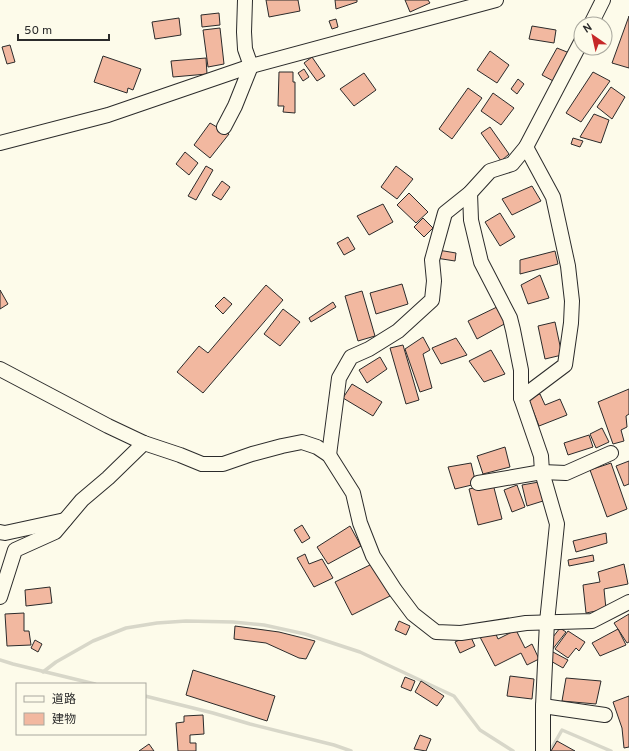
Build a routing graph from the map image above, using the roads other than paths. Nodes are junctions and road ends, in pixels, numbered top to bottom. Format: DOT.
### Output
graph roads {
  1 [pos="245,0"];
  2 [pos="496,0"];
  3 [pos="603,0"];
  4 [pos="595,16"];
  5 [pos="574,56"];
  6 [pos="251,66"];
  7 [pos="224,127"];
  8 [pos="0,143"];
  9 [pos="526,147"];
  10 [pos="470,193"];
  11 [pos="0,369"];
  12 [pos="521,398"];
  13 [pos="144,443"];
  14 [pos="611,453"];
  15 [pos="329,455"];
  16 [pos="542,472"];
  17 [pos="478,483"];
  18 [pos="65,520"];
  19 [pos="0,532"];
  20 [pos="0,597"];
  21 [pos="629,602"];
  22 [pos="547,622"];
  23 [pos="543,706"];
  24 [pos="605,715"];
  25 [pos="543,750"];
  1 -- 6 [label="street"];
  2 -- 6 [label="street"];
  3 -- 4 [label="street"];
  5 -- 9 [label="street"];
  6 -- 7 [label="street"];
  6 -- 8 [label="street"];
  9 -- 10 [label="street"];
  9 -- 12 [label="street"];
  10 -- 12 [label="street"];
  10 -- 15 [label="street"];
  11 -- 13 [label="street"];
  12 -- 16 [label="street"];
  13 -- 15 [label="street"];
  13 -- 18 [label="street"];
  14 -- 16 [label="street"];
  15 -- 22 [label="street"];
  16 -- 17 [label="street"];
  16 -- 22 [label="street"];
  18 -- 19 [label="street"];
  18 -- 20 [label="street"];
  21 -- 22 [label="street"];
  22 -- 23 [label="street"];
  23 -- 24 [label="street"];
  23 -- 25 [label="street"];
}
